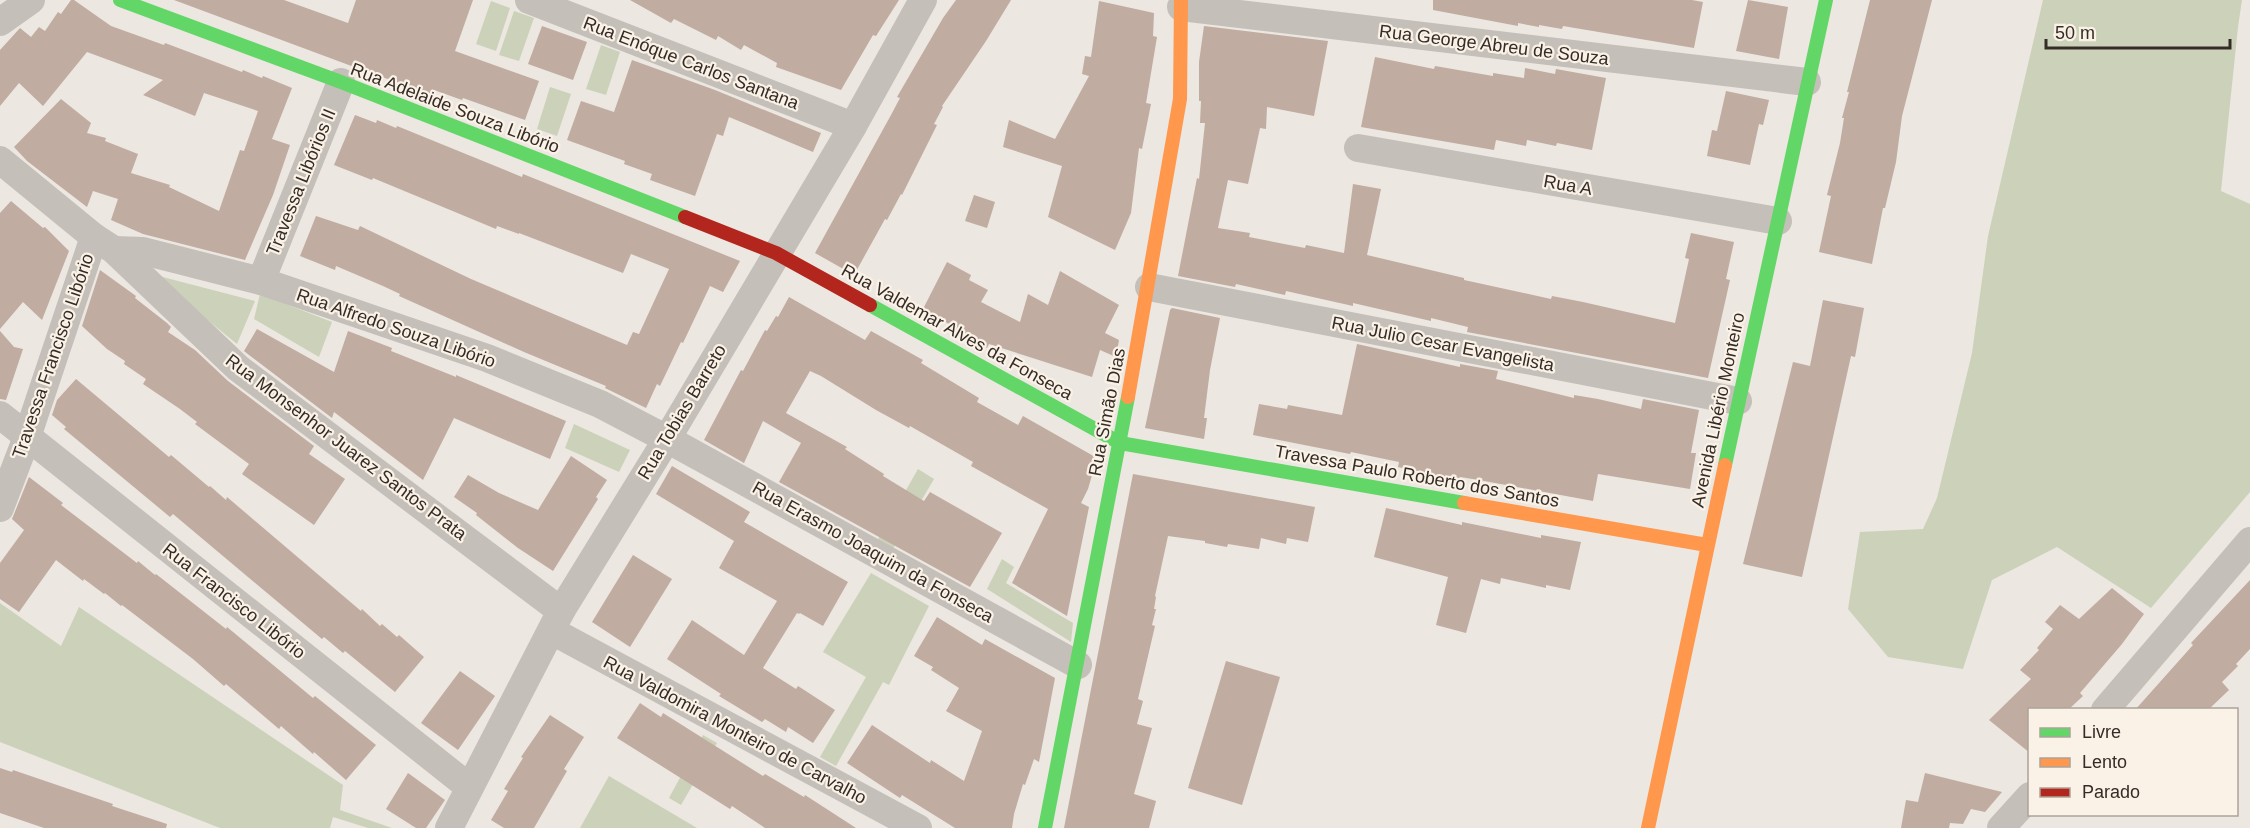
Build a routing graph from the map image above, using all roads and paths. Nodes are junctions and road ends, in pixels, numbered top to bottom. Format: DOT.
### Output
graph roads {
  1 [pos="31,0"];
  2 [pos="120,0"];
  3 [pos="529,0"];
  4 [pos="923,0"];
  5 [pos="1826,0"];
  6 [pos="1181,4"];
  7 [pos="0,22"];
  8 [pos="341,82"];
  9 [pos="1808,82"];
  10 [pos="853,126"];
  11 [pos="1358,148"];
  12 [pos="0,160"];
  13 [pos="1778,221"];
  14 [pos="104,243"];
  15 [pos="776,253"];
  16 [pos="261,281"];
  17 [pos="1149,287"];
  18 [pos="1738,401"];
  19 [pos="0,415"];
  20 [pos="27,437"];
  21 [pos="668,439"];
  22 [pos="1120,442"];
  23 [pos="0,508"];
  24 [pos="2250,541"];
  25 [pos="1707,544"];
  26 [pos="557,621"];
  27 [pos="1078,665"];
  28 [pos="2107,708"];
  29 [pos="469,787"];
  30 [pos="2028,798"];
  31 [pos="449,828"];
  32 [pos="918,828"];
  33 [pos="1045,828"];
  34 [pos="1648,828"];
  35 [pos="2001,828"];
  1 -- 7 [label="street"];
  2 -- 8 [label="street, Rua Adelaide Souza Libório"];
  3 -- 10 [label="street, Rua Enóque Carlos Santana"];
  4 -- 10 [label="street, Rua Tobias Barreto"];
  5 -- 9 [label="street, Avenida Libério Monteiro"];
  6 -- 9 [label="street, Rua George Abreu de Souza"];
  6 -- 17 [label="street, Rua Simão Dias"];
  8 -- 15 [label="street, Rua Adelaide Souza Libório"];
  8 -- 16 [label="street, Travessa Libórios II"];
  9 -- 13 [label="street, Avenida Libério Monteiro"];
  10 -- 15 [label="street, Rua Tobias Barreto"];
  11 -- 13 [label="street, Rua A"];
  12 -- 14 [label="street, Rua Monsenhor Juarez Santos Prata"];
  13 -- 18 [label="street, Avenida Libério Monteiro"];
  14 -- 16 [label="street, Rua Alfredo Souza Libório"];
  14 -- 20 [label="street, Travessa Francisco Libório"];
  14 -- 26 [label="street, Rua Monsenhor Juarez Santos Prata"];
  15 -- 21 [label="street, Rua Tobias Barreto"];
  15 -- 22 [label="street, Rua Valdemar Alves da Fonseca"];
  16 -- 21 [label="street, Rua Alfredo Souza Libório"];
  17 -- 18 [label="street, Rua Julio Cesar Evangelista"];
  17 -- 22 [label="street, Rua Simão Dias"];
  18 -- 25 [label="street, Avenida Libério Monteiro"];
  19 -- 20 [label="street, Rua Francisco Libório"];
  20 -- 23 [label="street, Travessa Francisco Libório"];
  20 -- 29 [label="street, Rua Francisco Libório"];
  21 -- 26 [label="street, Rua Tobias Barreto"];
  21 -- 27 [label="street, Rua Erasmo Joaquim da Fonseca"];
  22 -- 25 [label="street, Travessa Paulo Roberto dos Santos"];
  22 -- 27 [label="street, Rua Simão Dias"];
  24 -- 28 [label="street"];
  25 -- 34 [label="street, Avenida Libério Monteiro"];
  26 -- 29 [label="street, Rua Tobias Barreto"];
  26 -- 32 [label="street, Rua Valdomira Monteiro de Carvalho"];
  27 -- 33 [label="street, Rua Simão Dias"];
  29 -- 31 [label="street, Rua Tobias Barreto"];
  30 -- 35 [label="street"];
}
